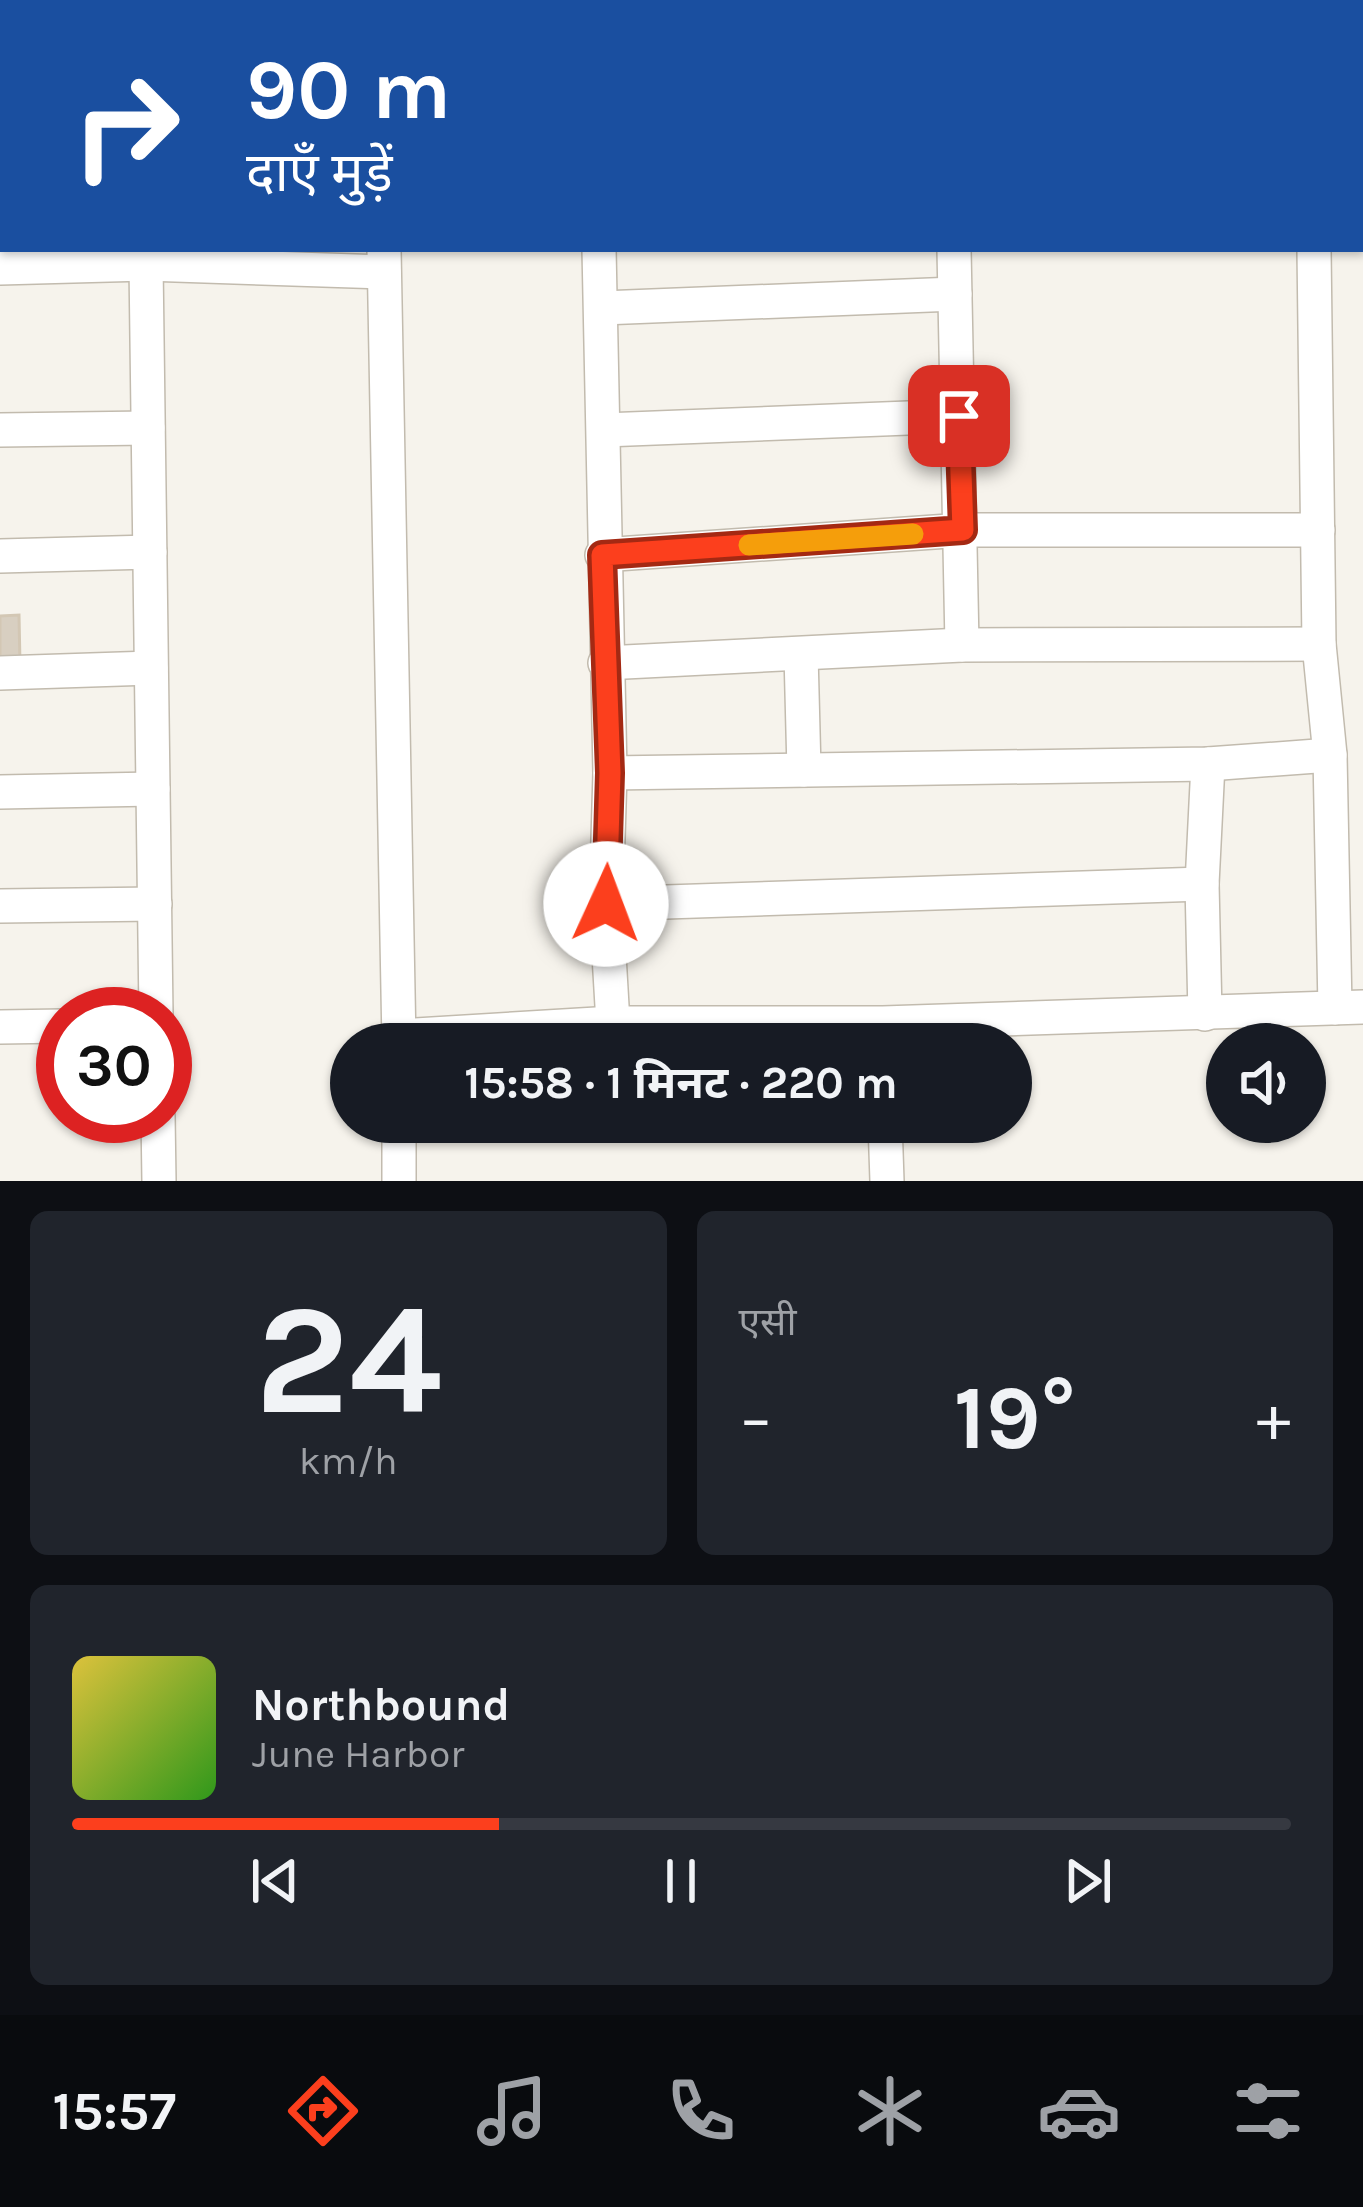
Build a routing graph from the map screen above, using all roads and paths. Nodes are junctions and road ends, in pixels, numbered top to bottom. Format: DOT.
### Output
graph roads {
  1 [pos="598,252"];
  2 [pos="954,252"];
  3 [pos="1314,252"];
  4 [pos="384,260"];
  5 [pos="146,264"];
  6 [pos="0,268"];
  7 [pos="955,294"];
  8 [pos="602,308"];
  9 [pos="959,416"];
  10 [pos="148,428"];
  11 [pos="0,430"];
  12 [pos="604,430"];
  13 [pos="963,530"];
  14 [pos="1318,530"];
  15 [pos="150,552"];
  16 [pos="602,555"];
  17 [pos="0,556"];
  18 [pos="1319,644"];
  19 [pos="962,645"];
  20 [pos="801,654"];
  21 [pos="605,664"];
  22 [pos="152,668"];
  23 [pos="0,673"];
  24 [pos="1330,755"];
  25 [pos="1208,764"];
  26 [pos="804,770"];
  27 [pos="610,773"];
  28 [pos="153,789"];
  29 [pos="0,792"];
  30 [pos="1202,884"];
  31 [pos="155,904"];
  32 [pos="606,904"];
  33 [pos="0,906"];
  34 [pos="156,987"];
  35 [pos="1349,1008"];
  36 [pos="1204,1014"];
  37 [pos="399,1023"];
  38 [pos="613,1023"];
  39 [pos="1032,1024"];
  40 [pos="36,1026"];
  41 [pos="0,1027"];
  42 [pos="158,1143"];
  43 [pos="399,1143"];
  44 [pos="886,1143"];
  45 [pos="159,1181"];
  46 [pos="399,1181"];
  47 [pos="887,1181"];
  1 -- 8 [label="street"];
  2 -- 7 [label="street"];
  3 -- 14 [label="street"];
  4 -- 5 [label="street"];
  4 -- 37 [label="street"];
  5 -- 6 [label="street"];
  5 -- 10 [label="street"];
  7 -- 8 [label="street"];
  7 -- 9 [label="street"];
  8 -- 12 [label="street"];
  9 -- 12 [label="street"];
  9 -- 13 [label="street"];
  10 -- 11 [label="street"];
  10 -- 15 [label="street"];
  12 -- 16 [label="street"];
  13 -- 14 [label="street"];
  13 -- 16 [label="street"];
  13 -- 19 [label="street"];
  14 -- 18 [label="street"];
  15 -- 17 [label="street"];
  15 -- 22 [label="street"];
  16 -- 21 [label="street"];
  18 -- 19 [label="street"];
  18 -- 24 [label="street"];
  19 -- 20 [label="street"];
  20 -- 21 [label="street"];
  20 -- 26 [label="street"];
  21 -- 27 [label="street"];
  22 -- 23 [label="street"];
  22 -- 28 [label="street"];
  24 -- 25 [label="street"];
  24 -- 35 [label="street"];
  25 -- 26 [label="street"];
  25 -- 30 [label="street"];
  26 -- 27 [label="street"];
  27 -- 32 [label="street"];
  28 -- 29 [label="street"];
  28 -- 31 [label="street"];
  30 -- 32 [label="street"];
  30 -- 36 [label="street"];
  31 -- 33 [label="street"];
  31 -- 34 [label="street"];
  32 -- 38 [label="street"];
  35 -- 36 [label="street"];
  36 -- 39 [label="street"];
  40 -- 41 [label="street"];
  42 -- 45 [label="street"];
  43 -- 46 [label="street"];
  44 -- 47 [label="street"];
}
